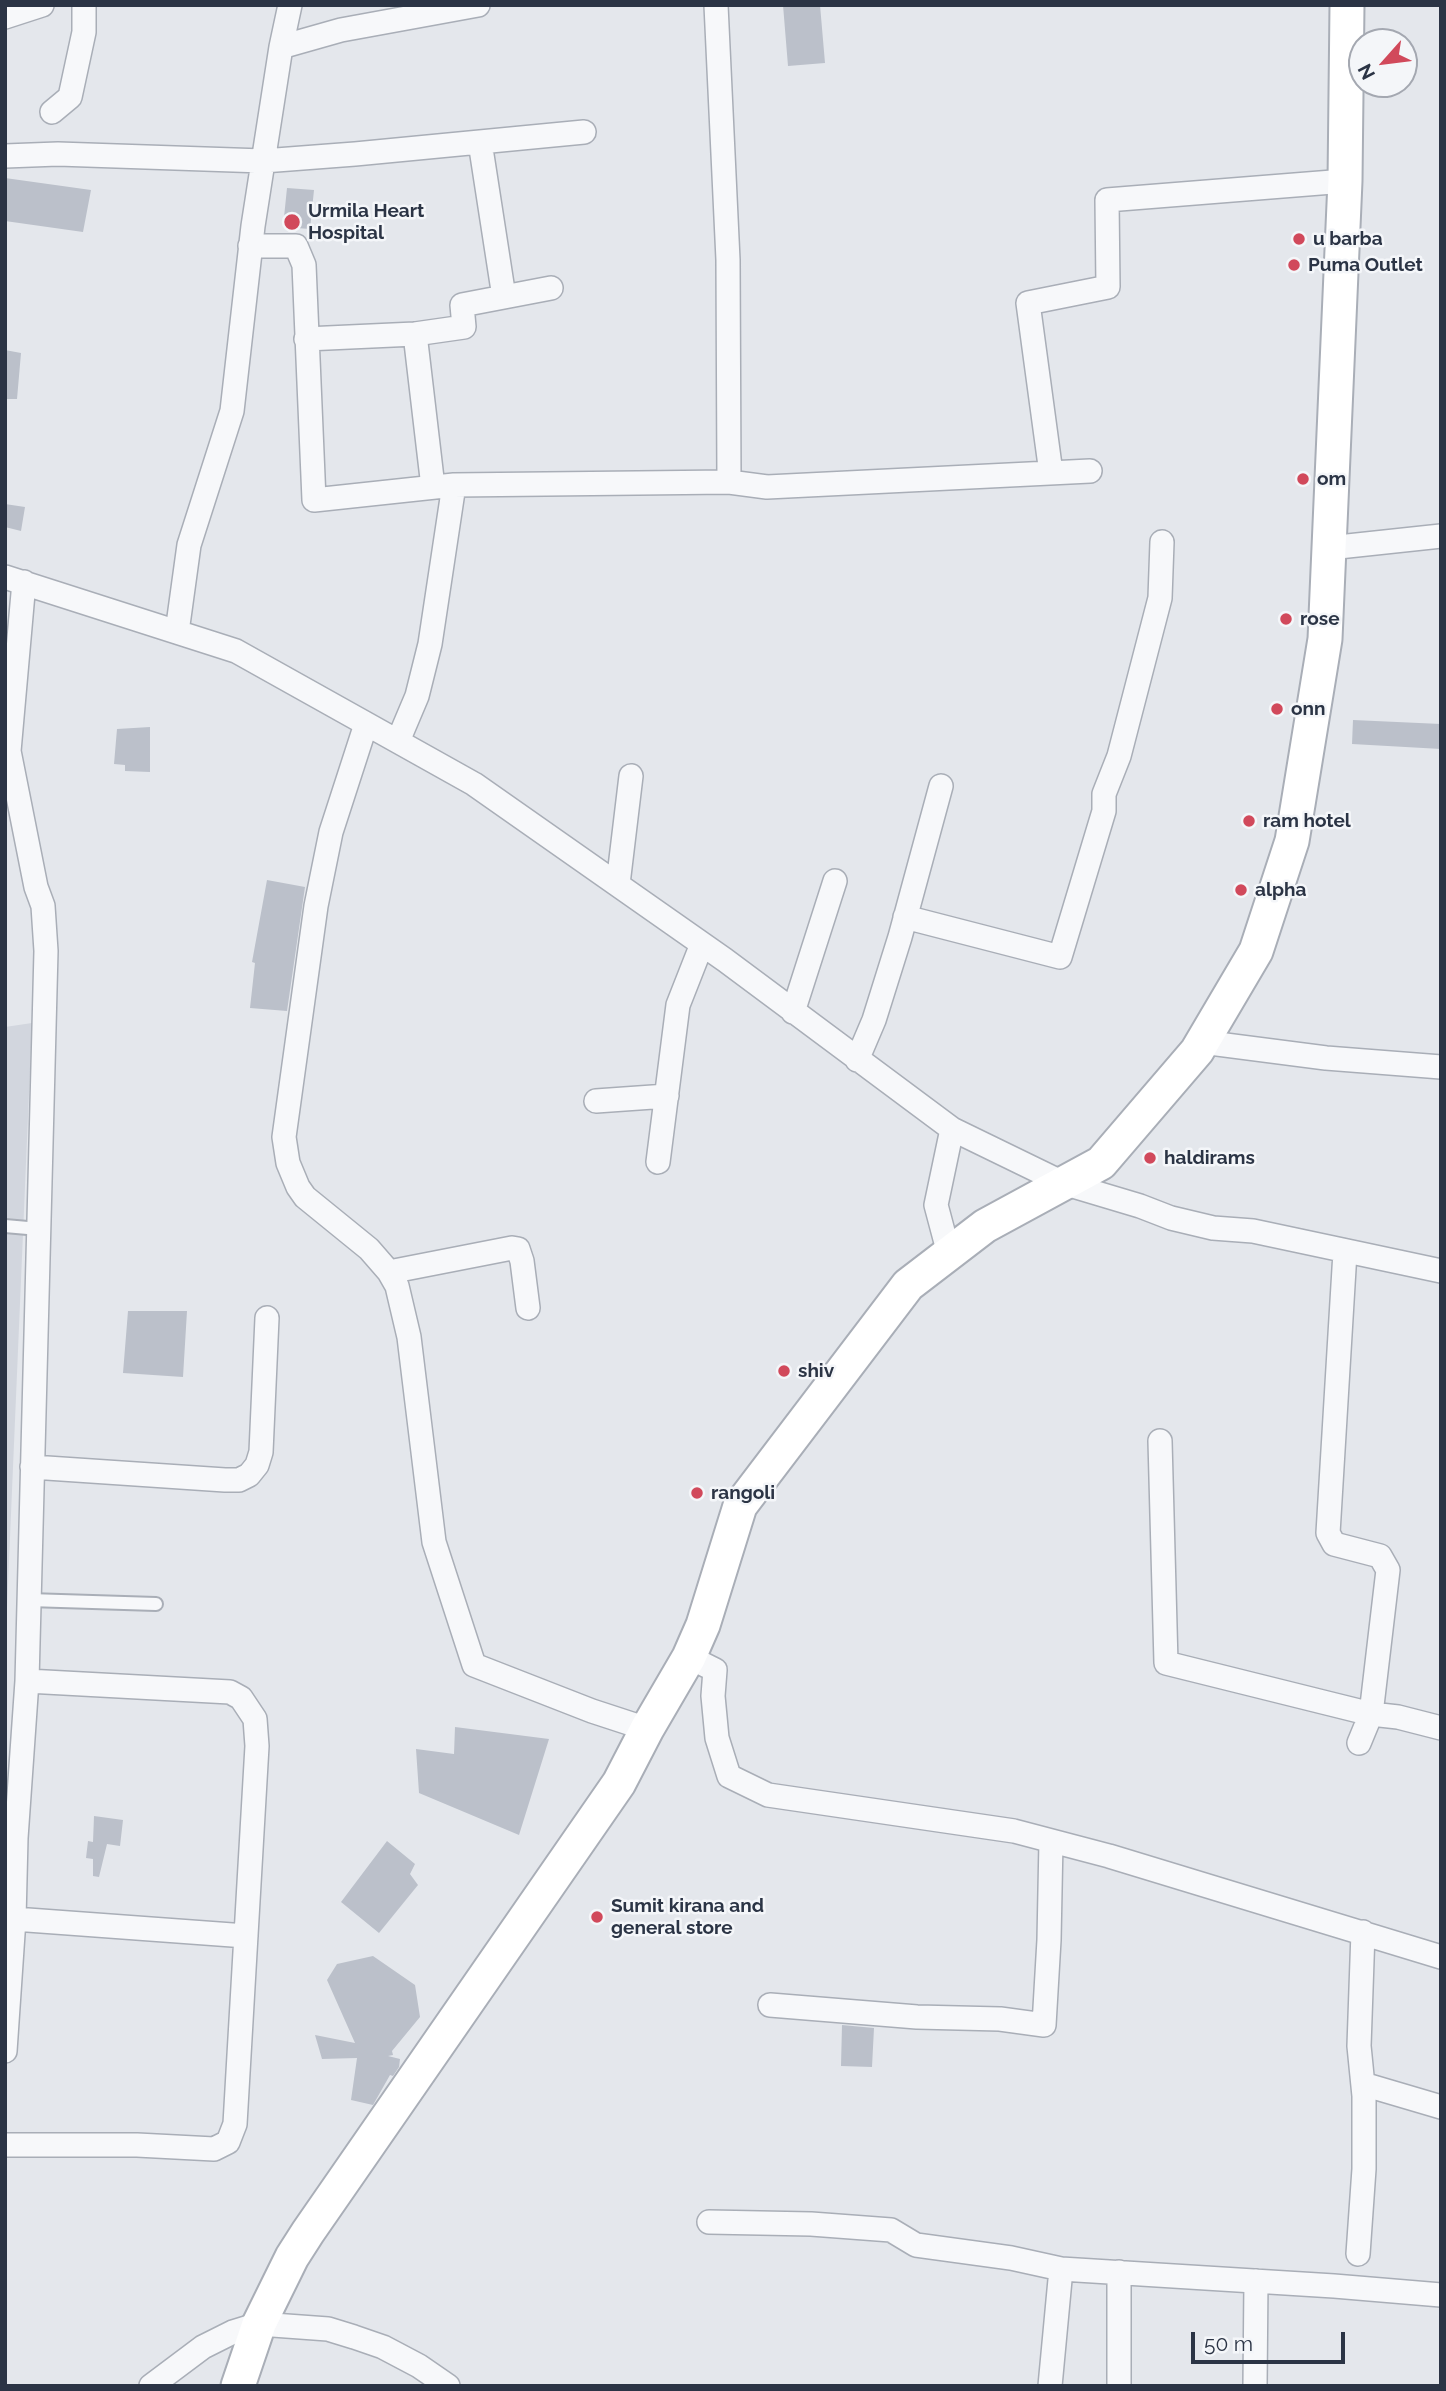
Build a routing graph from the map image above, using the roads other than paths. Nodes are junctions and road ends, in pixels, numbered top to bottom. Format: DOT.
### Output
graph roads {
  1 [pos="42,5"];
  2 [pos="84,5"];
  3 [pos="290,5"];
  4 [pos="478,5"];
  5 [pos="716,5"];
  6 [pos="1347,5"];
  7 [pos="5,17"];
  8 [pos="281,47"];
  9 [pos="52,112"];
  10 [pos="584,132"];
  11 [pos="480,142"];
  12 [pos="5,156"];
  13 [pos="263,161"];
  14 [pos="1345,181"];
  15 [pos="250,246"];
  16 [pos="551,288"];
  17 [pos="504,298"];
  18 [pos="415,334"];
  19 [pos="306,339"];
  20 [pos="1090,471"];
  21 [pos="1051,473"];
  22 [pos="729,481"];
  23 [pos="443,486"];
  24 [pos="1441,536"];
  25 [pos="1162,542"];
  26 [pos="1329,548"];
  27 [pos="14,579"];
  28 [pos="177,632"];
  29 [pos="366,724"];
  30 [pos="398,741"];
  31 [pos="631,776"];
  32 [pos="941,786"];
  33 [pos="835,881"];
  34 [pos="618,884"];
  35 [pos="905,917"];
  36 [pos="702,944"];
  37 [pos="793,1012"];
  38 [pos="1202,1042"];
  39 [pos="857,1060"];
  40 [pos="1441,1067"];
  41 [pos="667,1096"];
  42 [pos="596,1101"];
  43 [pos="951,1129"];
  44 [pos="658,1162"];
  45 [pos="1063,1183"];
  46 [pos="5,1226"];
  47 [pos="39,1228"];
  48 [pos="1345,1252"];
  49 [pos="948,1254"];
  50 [pos="1441,1271"];
  51 [pos="389,1272"];
  52 [pos="528,1308"];
  53 [pos="267,1318"];
  54 [pos="1160,1441"];
  55 [pos="32,1467"];
  56 [pos="29,1600"];
  57 [pos="156,1604"];
  58 [pos="689,1657"];
  59 [pos="26,1681"];
  60 [pos="1371,1714"];
  61 [pos="1441,1728"];
  62 [pos="647,1729"];
  63 [pos="1359,1743"];
  64 [pos="10,1838"];
  65 [pos="1051,1841"];
  66 [pos="14,1919"];
  67 [pos="1363,1932"];
  68 [pos="246,1936"];
  69 [pos="1441,1957"];
  70 [pos="770,2005"];
  71 [pos="5,2051"];
  72 [pos="1363,2084"];
  73 [pos="1441,2107"];
  74 [pos="5,2145"];
  75 [pos="709,2222"];
  76 [pos="1358,2254"];
  77 [pos="1061,2269"];
  78 [pos="1119,2272"];
  79 [pos="1256,2281"];
  80 [pos="1441,2295"];
  81 [pos="259,2324"];
  82 [pos="151,2386"];
  83 [pos="238,2386"];
  84 [pos="449,2386"];
  85 [pos="1050,2386"];
  86 [pos="1119,2386"];
  87 [pos="1255,2386"];
  1 -- 7 [label="street"];
  2 -- 9 [label="street"];
  3 -- 8 [label="street"];
  4 -- 8 [label="street"];
  5 -- 22 [label="street"];
  6 -- 14 [label="main road"];
  8 -- 13 [label="street"];
  10 -- 11 [label="street"];
  11 -- 13 [label="street"];
  11 -- 17 [label="street"];
  12 -- 13 [label="street"];
  13 -- 15 [label="street"];
  14 -- 21 [label="street"];
  14 -- 26 [label="main road"];
  15 -- 19 [label="street"];
  15 -- 28 [label="street"];
  16 -- 17 [label="street"];
  17 -- 18 [label="street"];
  18 -- 19 [label="street"];
  18 -- 23 [label="street"];
  19 -- 23 [label="street"];
  20 -- 21 [label="street"];
  21 -- 22 [label="street"];
  22 -- 23 [label="street"];
  23 -- 30 [label="street"];
  24 -- 26 [label="street"];
  25 -- 35 [label="street"];
  26 -- 38 [label="main road"];
  27 -- 28 [label="street"];
  27 -- 47 [label="street"];
  28 -- 29 [label="street"];
  29 -- 30 [label="street"];
  29 -- 51 [label="street"];
  30 -- 34 [label="street"];
  31 -- 34 [label="street"];
  32 -- 35 [label="street"];
  33 -- 37 [label="street"];
  34 -- 36 [label="street"];
  35 -- 39 [label="street"];
  36 -- 37 [label="street"];
  36 -- 41 [label="street"];
  37 -- 39 [label="street"];
  38 -- 40 [label="street"];
  38 -- 45 [label="main road"];
  39 -- 43 [label="street"];
  41 -- 42 [label="street"];
  41 -- 44 [label="street"];
  43 -- 45 [label="street"];
  43 -- 49 [label="street"];
  45 -- 48 [label="street"];
  45 -- 49 [label="main road"];
  46 -- 47 [label="lane"];
  47 -- 55 [label="street"];
  48 -- 50 [label="street"];
  48 -- 60 [label="street"];
  49 -- 58 [label="main road"];
  51 -- 52 [label="street"];
  51 -- 62 [label="street"];
  53 -- 55 [label="street"];
  54 -- 60 [label="street"];
  55 -- 56 [label="street"];
  56 -- 57 [label="lane"];
  56 -- 59 [label="street"];
  58 -- 62 [label="main road"];
  58 -- 65 [label="street"];
  59 -- 64 [label="street"];
  59 -- 68 [label="street"];
  60 -- 61 [label="street"];
  60 -- 63 [label="street"];
  62 -- 81 [label="main road"];
  64 -- 66 [label="street"];
  65 -- 67 [label="street"];
  65 -- 70 [label="street"];
  66 -- 68 [label="street"];
  66 -- 71 [label="street"];
  67 -- 69 [label="street"];
  67 -- 72 [label="street"];
  68 -- 74 [label="street"];
  72 -- 73 [label="street"];
  72 -- 76 [label="street"];
  75 -- 77 [label="street"];
  77 -- 78 [label="street"];
  77 -- 85 [label="street"];
  78 -- 79 [label="street"];
  78 -- 86 [label="street"];
  79 -- 80 [label="street"];
  79 -- 87 [label="street"];
  81 -- 82 [label="street"];
  81 -- 83 [label="main road"];
  81 -- 84 [label="street"];
}
